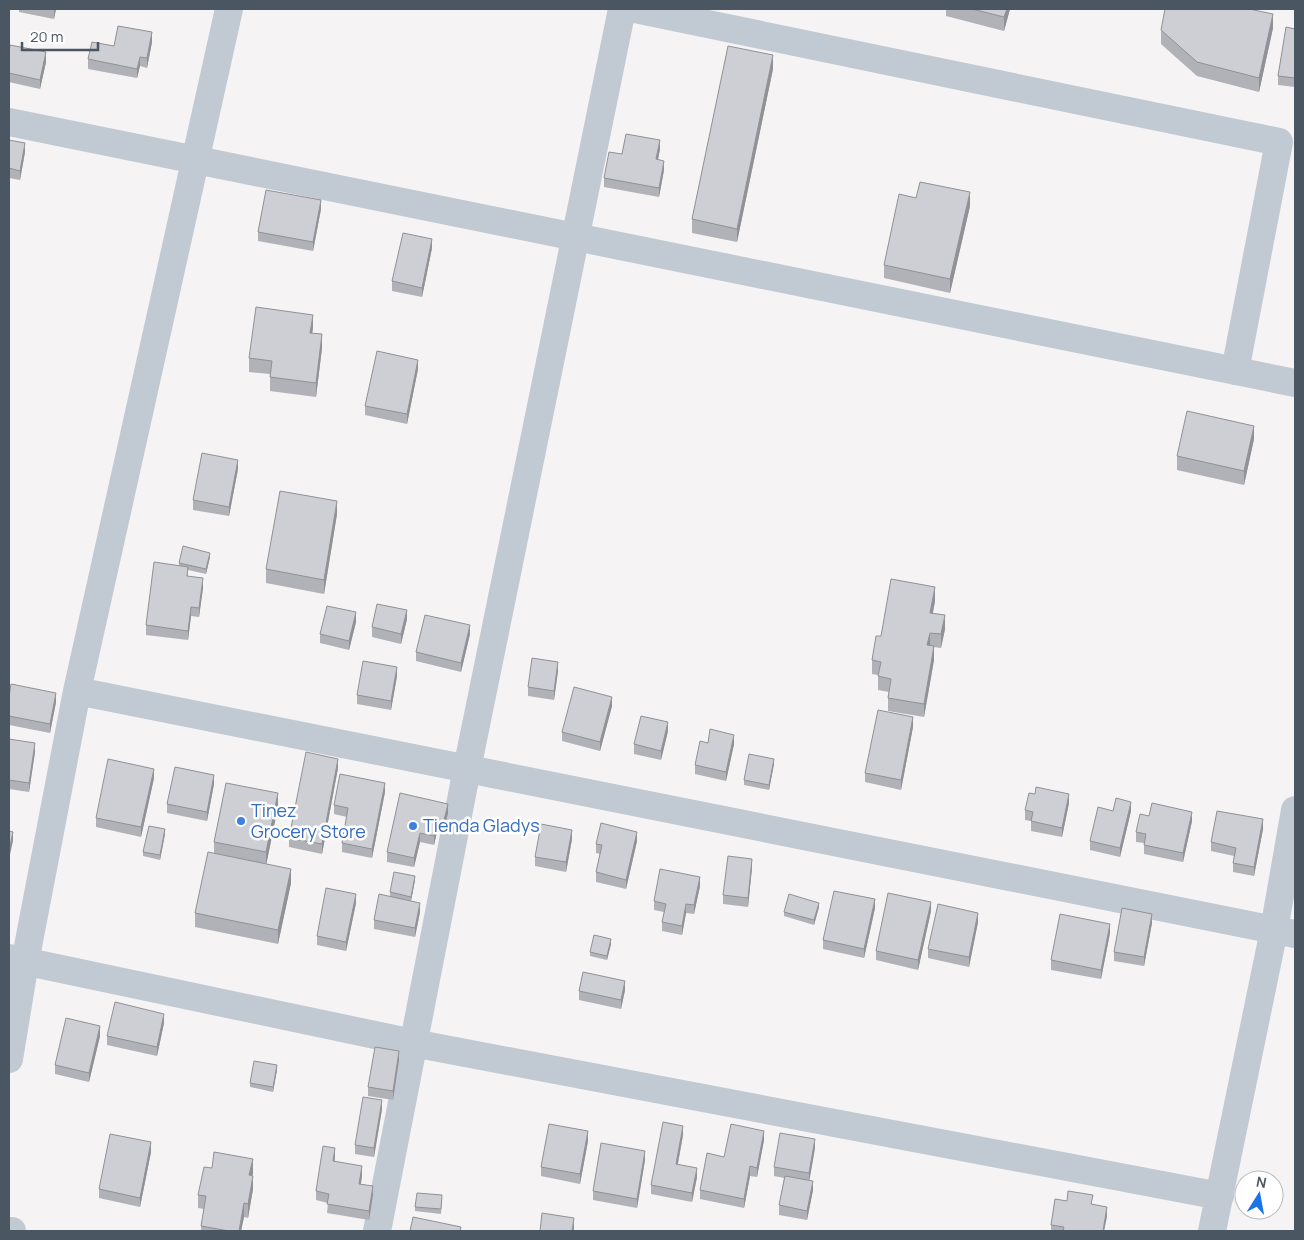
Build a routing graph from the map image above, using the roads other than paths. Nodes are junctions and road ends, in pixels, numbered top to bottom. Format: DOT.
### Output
graph roads {
  1 [pos="229,9"];
  2 [pos="622,9"];
  3 [pos="635,9"];
  4 [pos="9,122"];
  5 [pos="196,160"];
  6 [pos="575,237"];
  7 [pos="1235,371"];
  8 [pos="1295,383"];
  9 [pos="77,690"];
  10 [pos="467,768"];
  11 [pos="1295,810"];
  12 [pos="1285,932"];
  13 [pos="17,960"];
  14 [pos="414,1043"];
  15 [pos="9,1059"];
  16 [pos="1220,1196"];
  17 [pos="377,1231"];
  18 [pos="1212,1231"];
  1 -- 5 [label="street"];
  2 -- 6 [label="street"];
  3 -- 7 [label="street"];
  4 -- 5 [label="street"];
  5 -- 6 [label="street"];
  5 -- 9 [label="street"];
  6 -- 7 [label="street"];
  6 -- 10 [label="street"];
  7 -- 8 [label="street"];
  9 -- 10 [label="street"];
  9 -- 13 [label="street"];
  10 -- 12 [label="street"];
  10 -- 14 [label="street"];
  11 -- 12 [label="street"];
  12 -- 16 [label="street"];
  13 -- 14 [label="street"];
  13 -- 15 [label="street"];
  14 -- 16 [label="street"];
  14 -- 17 [label="street"];
  16 -- 18 [label="street"];
}
